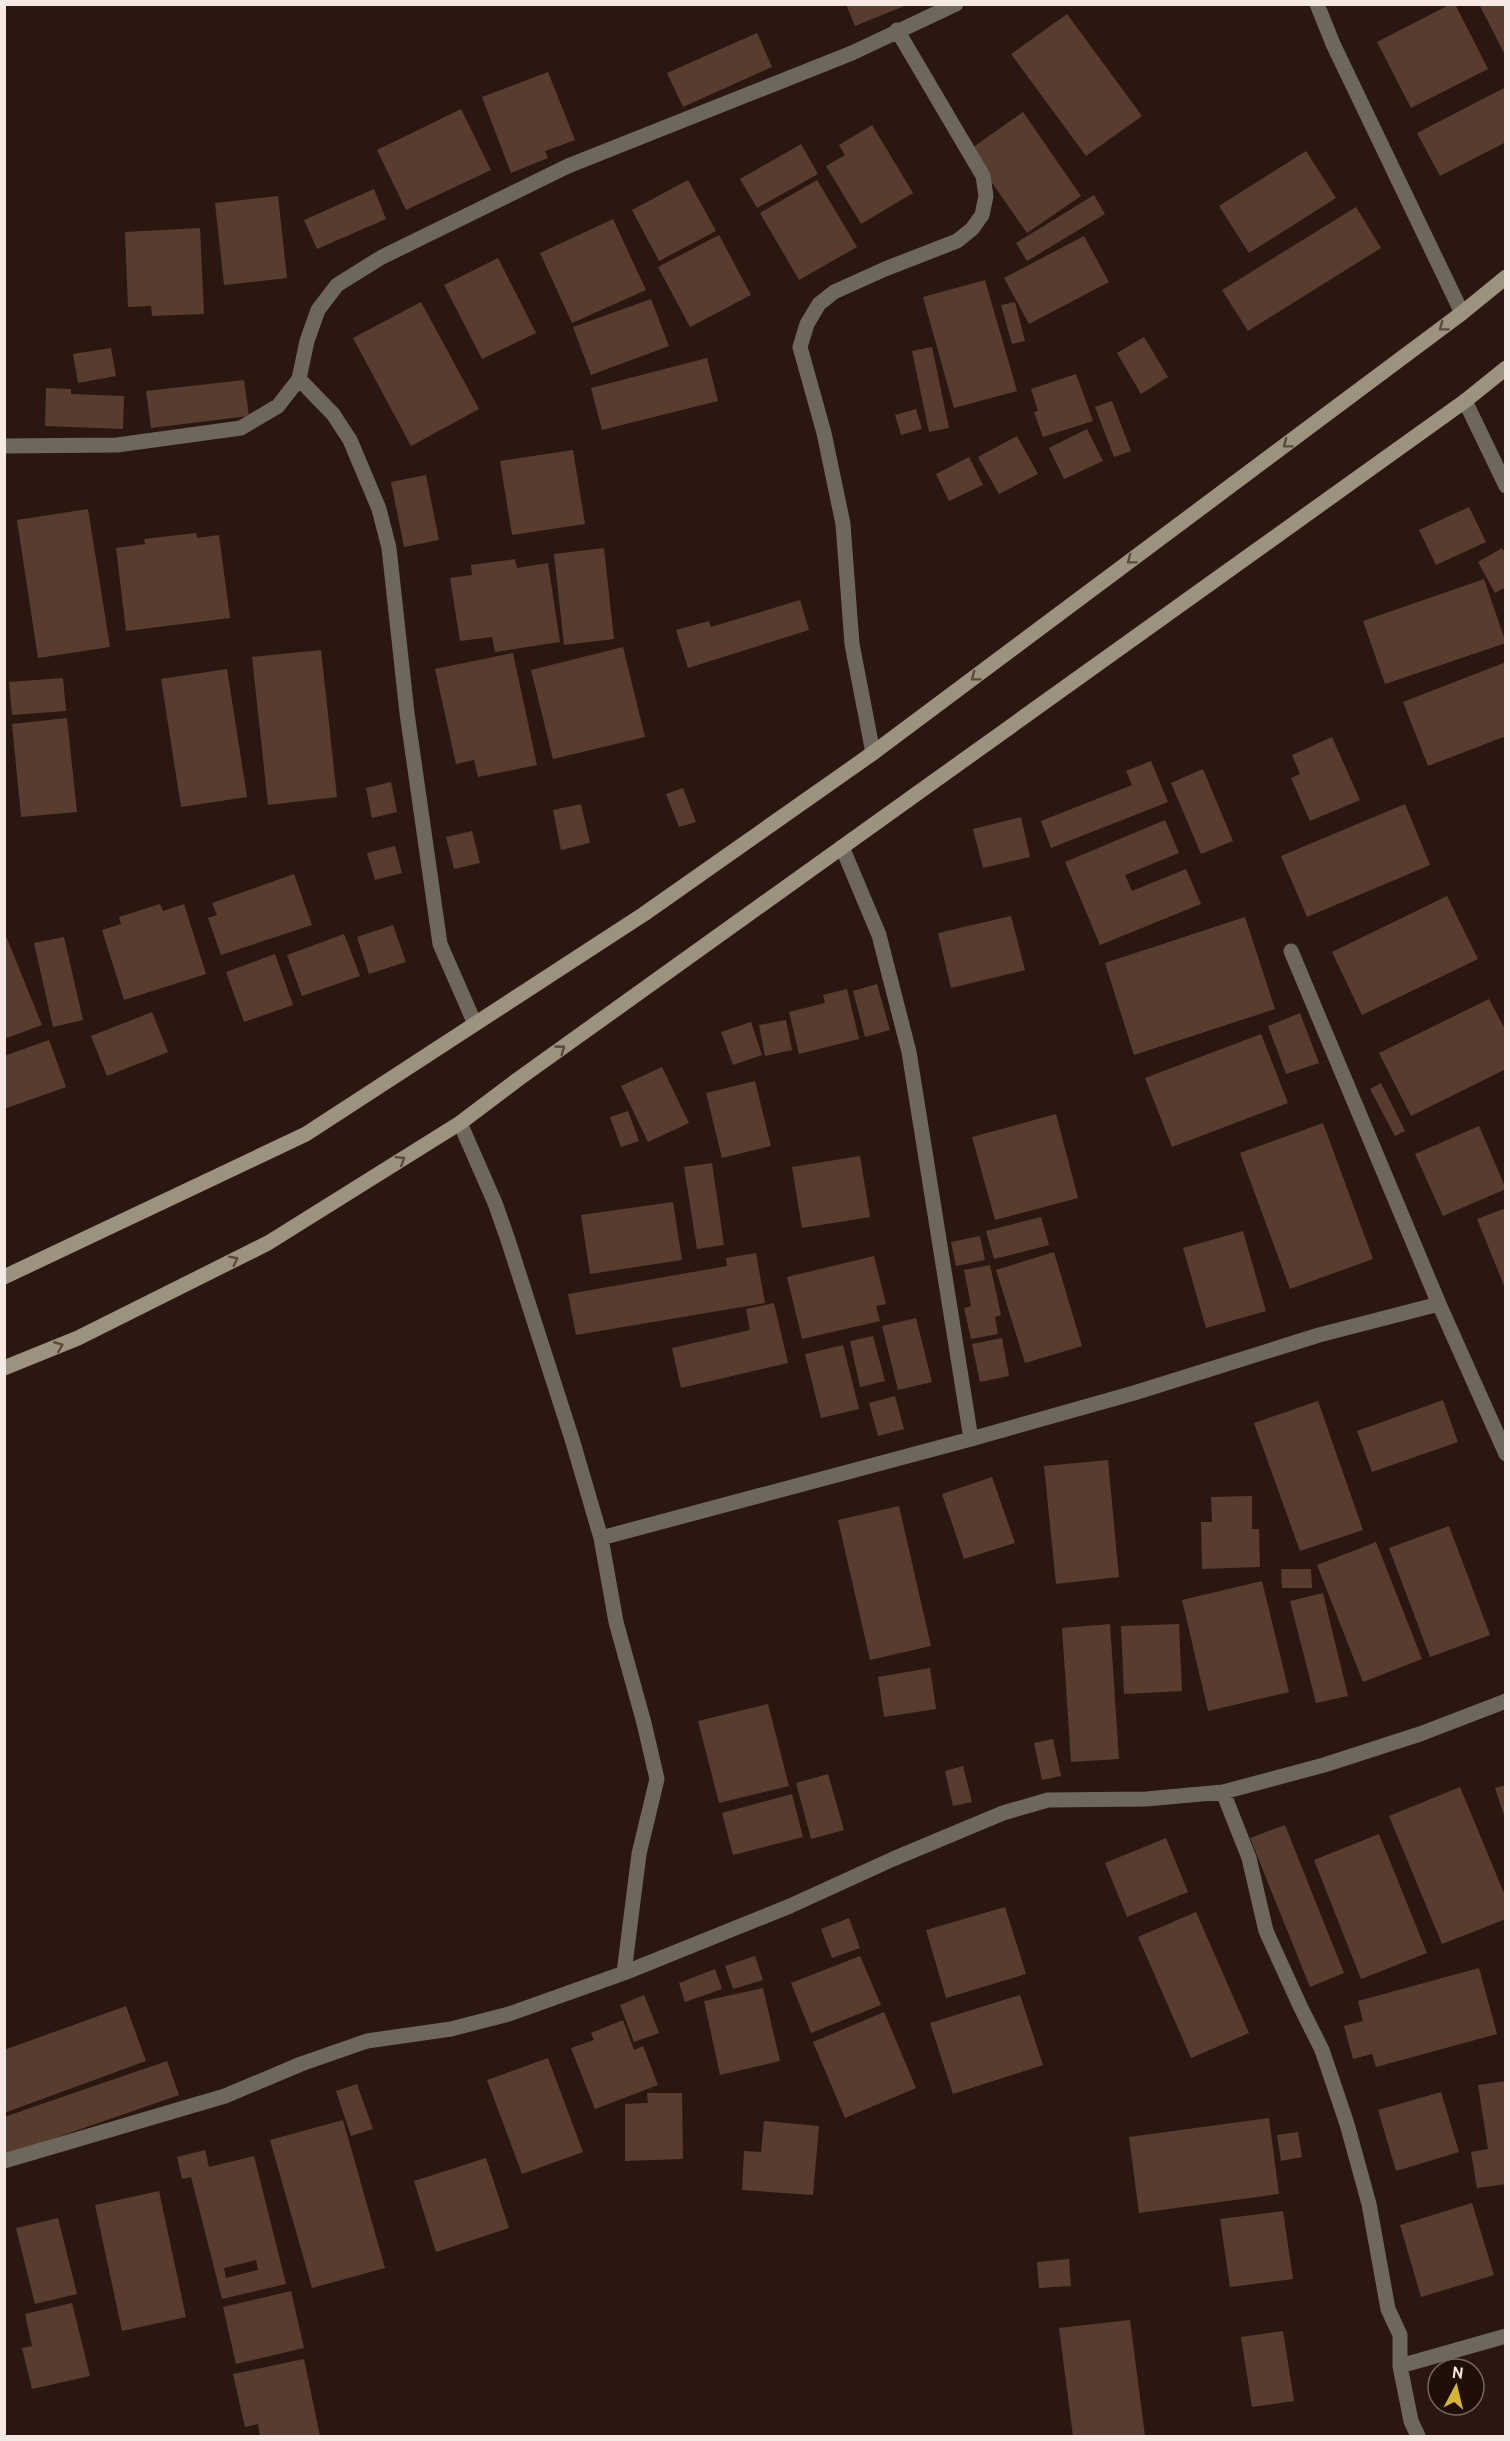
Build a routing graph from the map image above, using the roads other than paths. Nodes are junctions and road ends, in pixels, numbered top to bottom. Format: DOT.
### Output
graph roads {
  1 [pos="956,4"];
  2 [pos="1317,4"];
  3 [pos="897,30"];
  4 [pos="1506,277"];
  5 [pos="1462,313"];
  6 [pos="1506,368"];
  7 [pos="299,379"];
  8 [pos="1465,401"];
  9 [pos="4,446"];
  10 [pos="1506,486"];
  11 [pos="873,753"];
  12 [pos="842,847"];
  13 [pos="1291,951"];
  14 [pos="475,1024"];
  15 [pos="460,1123"];
  16 [pos="4,1277"];
  17 [pos="1439,1304"];
  18 [pos="4,1368"];
  19 [pos="971,1439"];
  20 [pos="1506,1454"];
  21 [pos="601,1538"];
  22 [pos="1506,1701"];
  23 [pos="1223,1792"];
  24 [pos="624,1973"];
  25 [pos="4,2161"];
  26 [pos="1506,2336"];
  27 [pos="1400,2366"];
  28 [pos="1418,2436"];
  1 -- 3 [label="street"];
  2 -- 5 [label="street"];
  3 -- 7 [label="street"];
  3 -- 11 [label="street"];
  4 -- 5 [label="main road"];
  5 -- 11 [label="main road, one-way"];
  6 -- 8 [label="main road"];
  7 -- 9 [label="street"];
  7 -- 14 [label="street"];
  8 -- 10 [label="street"];
  8 -- 12 [label="main road"];
  11 -- 14 [label="main road"];
  15 -- 12 [label="main road, one-way"];
  12 -- 19 [label="street"];
  13 -- 17 [label="street"];
  14 -- 16 [label="main road"];
  18 -- 15 [label="main road, one-way"];
  15 -- 21 [label="street"];
  17 -- 19 [label="street"];
  17 -- 20 [label="street"];
  19 -- 21 [label="street"];
  21 -- 24 [label="street"];
  22 -- 23 [label="street"];
  23 -- 24 [label="street"];
  23 -- 27 [label="street"];
  24 -- 25 [label="street"];
  26 -- 27 [label="street"];
  27 -- 28 [label="street"];
}
